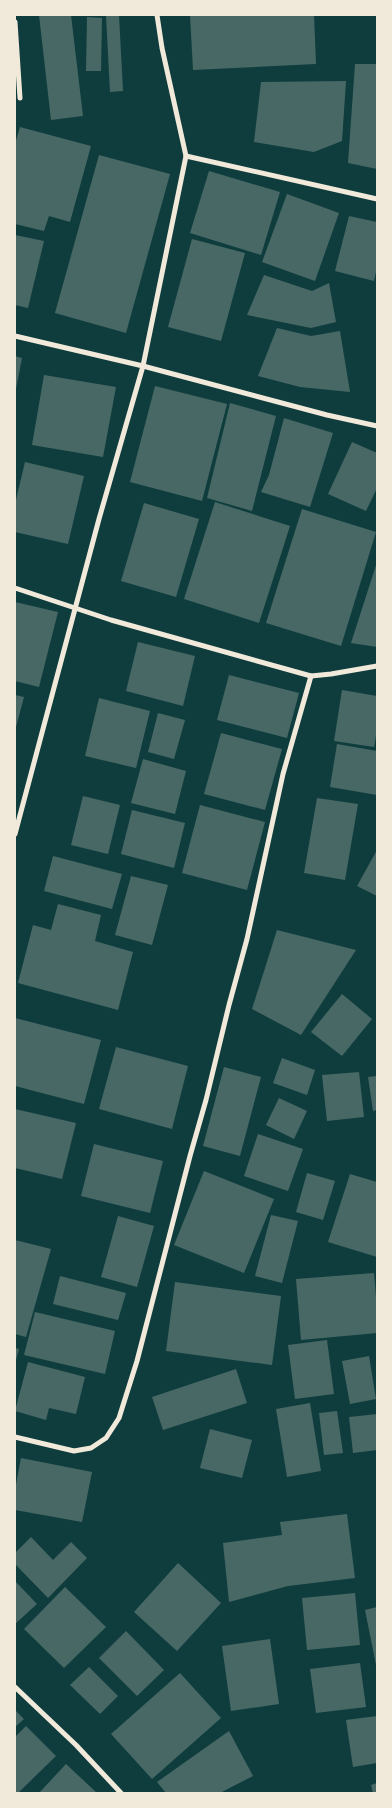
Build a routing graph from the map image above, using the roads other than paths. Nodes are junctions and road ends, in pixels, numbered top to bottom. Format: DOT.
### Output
graph roads {
  1 [pos="157,15"];
  2 [pos="15,22"];
  3 [pos="20,98"];
  4 [pos="186,156"];
  5 [pos="377,199"];
  6 [pos="15,336"];
  7 [pos="143,366"];
  8 [pos="377,426"];
  9 [pos="15,588"];
  10 [pos="75,607"];
  11 [pos="377,666"];
  12 [pos="311,676"];
  13 [pos="15,834"];
  14 [pos="15,1437"];
  15 [pos="15,1687"];
  16 [pos="121,1793"];
  1 -- 4 [label="street"];
  2 -- 3 [label="street"];
  4 -- 5 [label="street"];
  4 -- 7 [label="street"];
  6 -- 7 [label="street"];
  7 -- 8 [label="street"];
  7 -- 10 [label="street"];
  9 -- 10 [label="street"];
  10 -- 12 [label="street"];
  10 -- 13 [label="street"];
  11 -- 12 [label="street"];
  12 -- 14 [label="street"];
  15 -- 16 [label="street"];
}
